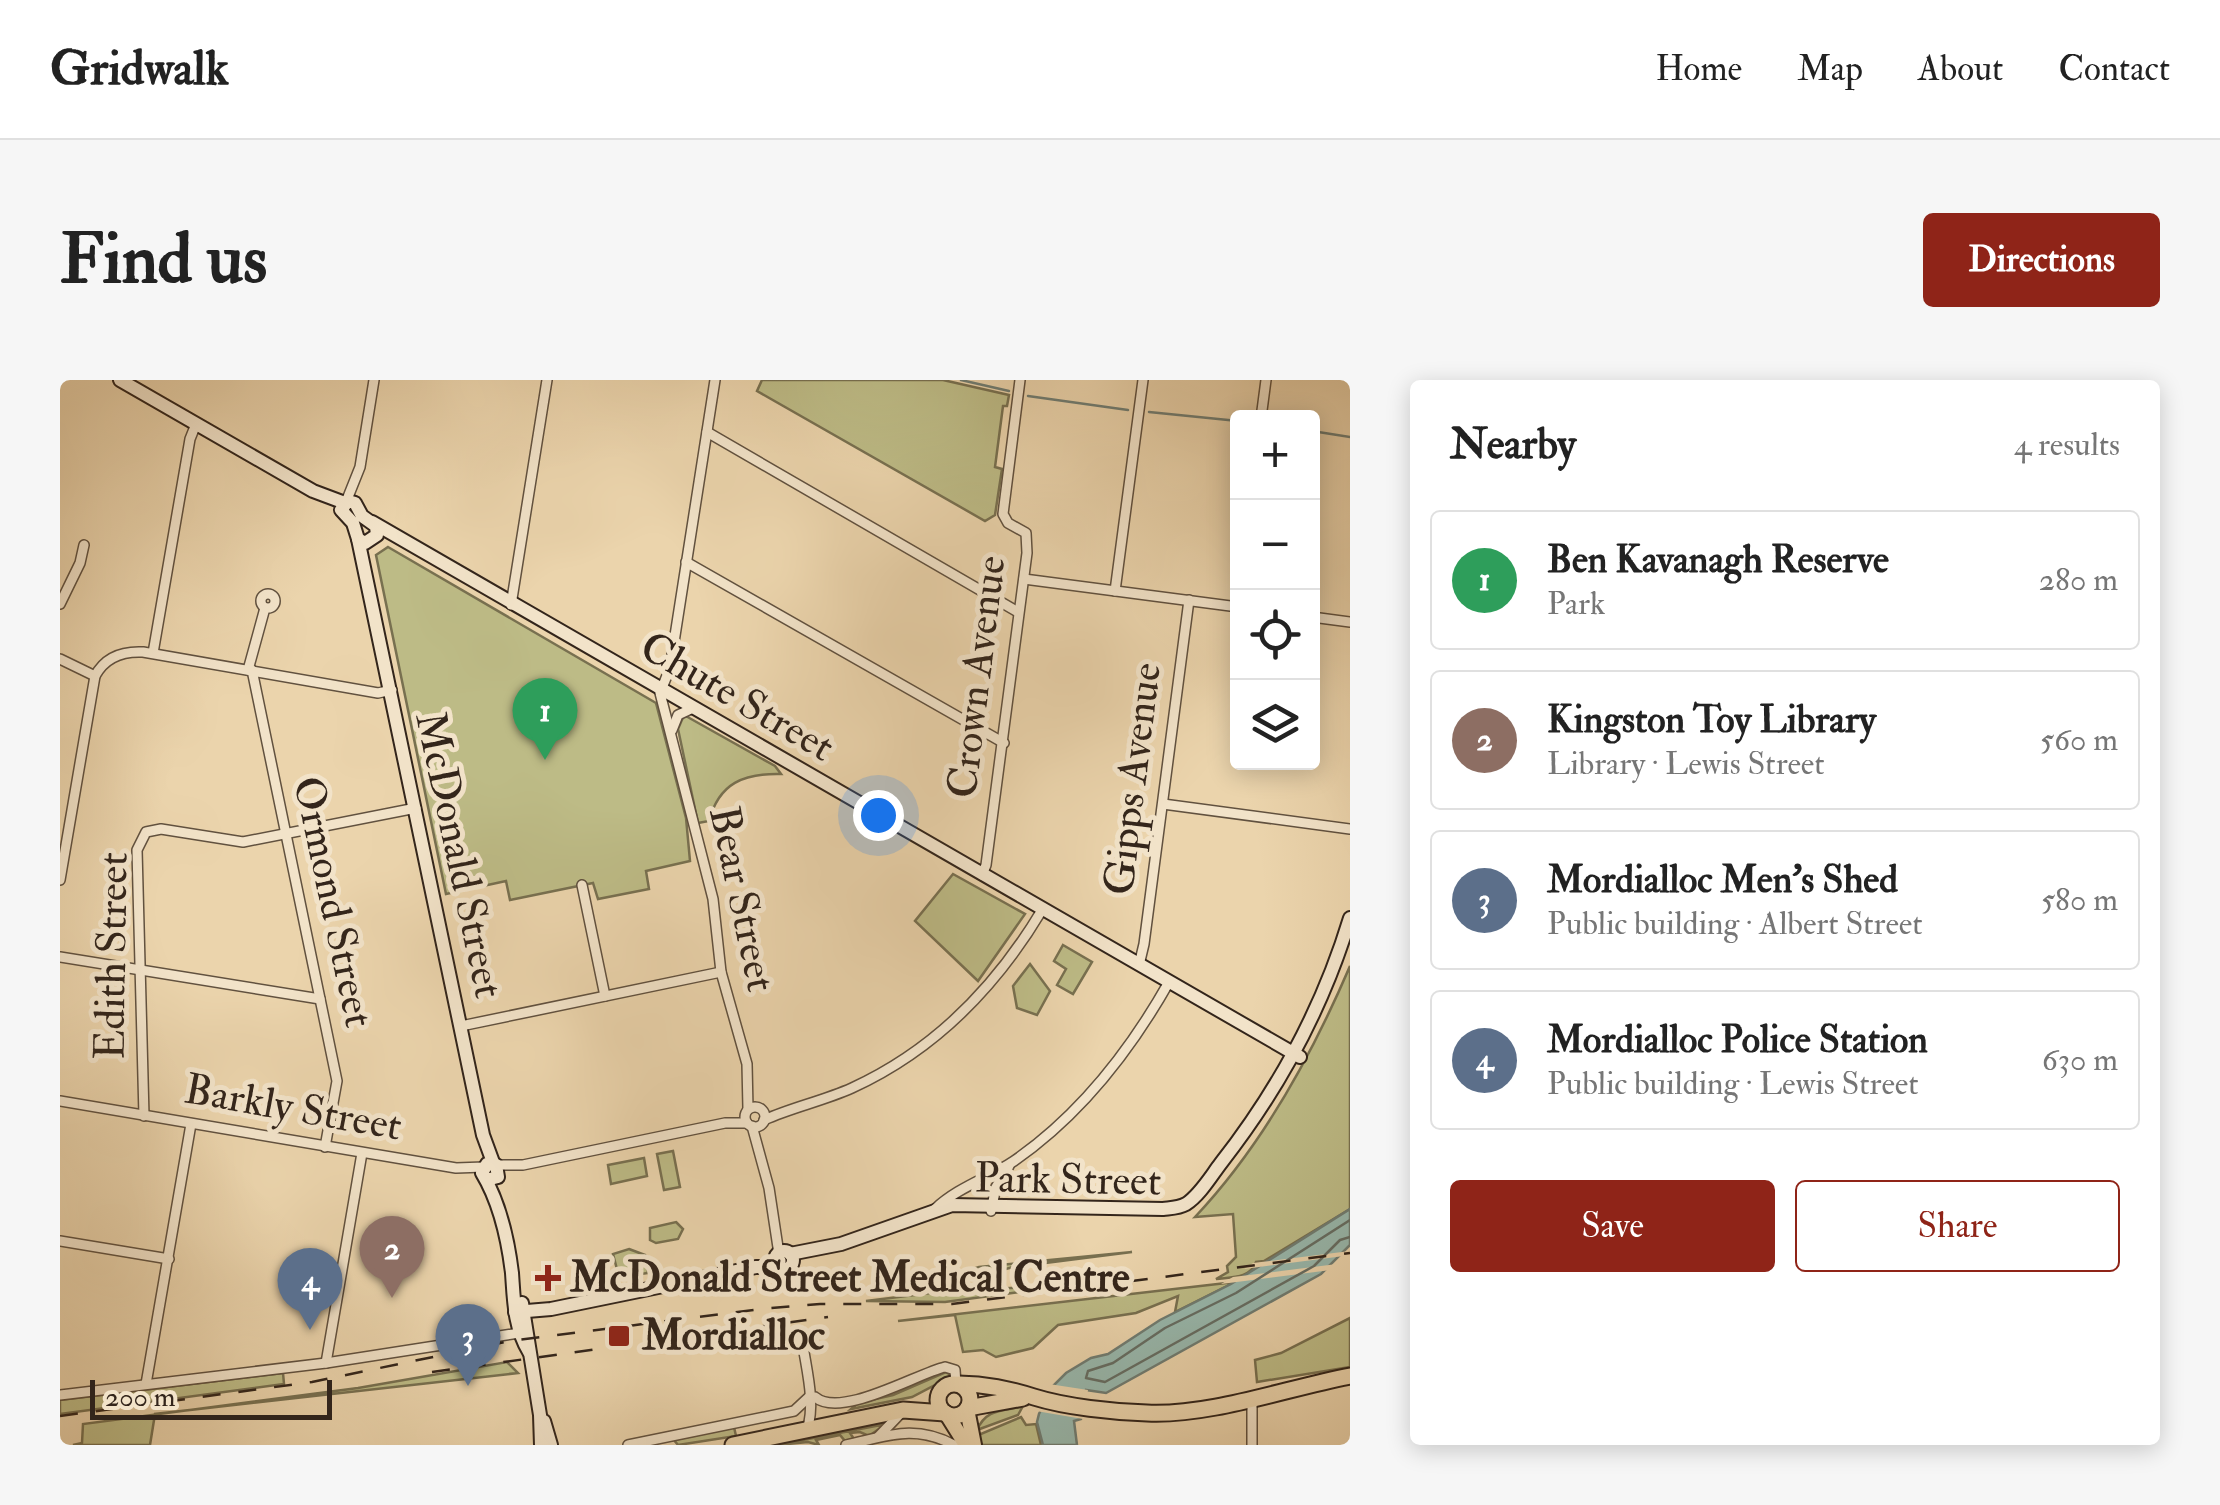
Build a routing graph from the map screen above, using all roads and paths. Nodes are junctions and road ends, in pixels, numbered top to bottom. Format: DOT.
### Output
graph roads {
  1 [pos="120,380"];
  2 [pos="374,380"];
  3 [pos="547,380"];
  4 [pos="716,380"];
  5 [pos="1020,380"];
  6 [pos="1143,380"];
  7 [pos="1266,380"];
  8 [pos="1262,410"];
  9 [pos="196,424"];
  10 [pos="707,432"];
  11 [pos="360,467"];
  12 [pos="349,508"];
  13 [pos="372,522"];
  14 [pos="368,540"];
  15 [pos="402,542"];
  16 [pos="84,545"];
  17 [pos="686,562"];
  18 [pos="1024,579"];
  19 [pos="1116,591"];
  20 [pos="1189,600"];
  21 [pos="60,604"];
  22 [pos="1230,604"];
  23 [pos="512,605"];
  24 [pos="266,608"];
  25 [pos="1018,612"];
  26 [pos="1320,617"];
  27 [pos="1349,621"];
  28 [pos="153,653"];
  29 [pos="60,659"];
  30 [pos="250,670"];
  31 [pos="95,676"];
  32 [pos="392,690"];
  33 [pos="664,693"];
  34 [pos="692,709"];
  35 [pos="671,727"];
  36 [pos="1004,743"];
  37 [pos="1162,804"];
  38 [pos="416,808"];
  39 [pos="1350,828"];
  40 [pos="286,834"];
  41 [pos="982,875"];
  42 [pos="60,880"];
  43 [pos="582,884"];
  44 [pos="1042,910"];
  45 [pos="1350,918"];
  46 [pos="1350,944"];
  47 [pos="60,957"];
  48 [pos="1138,965"];
  49 [pos="140,968"];
  50 [pos="721,972"];
  51 [pos="1169,982"];
  52 [pos="605,996"];
  53 [pos="320,999"];
  54 [pos="460,1026"];
  55 [pos="1297,1056"];
  56 [pos="60,1101"];
  57 [pos="144,1116"];
  58 [pos="754,1117"];
  59 [pos="191,1124"];
  60 [pos="325,1146"];
  61 [pos="362,1153"];
  62 [pos="1010,1164"];
  63 [pos="491,1172"];
  64 [pos="991,1208"];
  65 [pos="936,1212"];
  66 [pos="60,1241"];
  67 [pos="783,1258"];
  68 [pos="168,1260"];
  69 [pos="520,1319"];
  70 [pos="804,1352"];
  71 [pos="326,1363"];
  72 [pos="1350,1376"];
  73 [pos="146,1384"];
  74 [pos="954,1385"];
  75 [pos="60,1395"];
  76 [pos="812,1397"];
  77 [pos="1252,1397"];
  78 [pos="1037,1398"];
  79 [pos="855,1399"];
  80 [pos="968,1409"];
  81 [pos="904,1410"];
  82 [pos="945,1413"];
  83 [pos="780,1414"];
  84 [pos="540,1415"];
  85 [pos="835,1424"];
  86 [pos="806,1430"];
  87 [pos="876,1439"];
  88 [pos="542,1445"];
  89 [pos="551,1445"];
  90 [pos="628,1445"];
  91 [pos="733,1445"];
  92 [pos="846,1445"];
  93 [pos="954,1445"];
  94 [pos="966,1445"];
  95 [pos="974,1445"];
  96 [pos="1252,1445"];
  1 -- 9 [label="street"];
  2 -- 11 [label="street"];
  3 -- 23 [label="street"];
  4 -- 10 [label="street, Bear Street"];
  5 -- 18 [label="street, Crown Avenue"];
  6 -- 19 [label="street"];
  7 -- 8 [label="street"];
  9 -- 12 [label="street"];
  9 -- 28 [label="street"];
  10 -- 17 [label="street, Bear Street"];
  10 -- 25 [label="street"];
  11 -- 12 [label="street"];
  11 -- 12 [label="street"];
  12 -- 13 [label="street, Chute Street"];
  12 -- 14 [label="street"];
  13 -- 14 [label="street, McDonald Street"];
  13 -- 15 [label="street, Chute Street"];
  14 -- 15 [label="street, Chute Street"];
  14 -- 32 [label="street, McDonald Street"];
  15 -- 23 [label="street, Chute Street"];
  16 -- 21 [label="street"];
  17 -- 33 [label="street, Bear Street"];
  17 -- 36 [label="street"];
  18 -- 19 [label="street"];
  18 -- 25 [label="street, Crown Avenue"];
  19 -- 20 [label="street"];
  20 -- 22 [label="street"];
  20 -- 37 [label="street, Gipps Avenue"];
  23 -- 33 [label="street, Chute Street"];
  24 -- 30 [label="street"];
  25 -- 36 [label="street, Crown Avenue"];
  26 -- 27 [label="street"];
  28 -- 30 [label="street"];
  28 -- 31 [label="street"];
  29 -- 31 [label="street"];
  30 -- 32 [label="street"];
  30 -- 40 [label="street, Ormond Street"];
  31 -- 42 [label="street"];
  32 -- 38 [label="street, McDonald Street"];
  33 -- 34 [label="street, Chute Street"];
  33 -- 35 [label="street, Bear Street"];
  34 -- 35 [label="street"];
  34 -- 41 [label="street, Chute Street"];
  35 -- 50 [label="street, Bear Street"];
  36 -- 41 [label="street, Crown Avenue"];
  37 -- 39 [label="street"];
  37 -- 48 [label="street, Gipps Avenue"];
  38 -- 40 [label="street, Edith Street"];
  38 -- 54 [label="street, McDonald Street"];
  40 -- 49 [label="street, Edith Street"];
  40 -- 53 [label="street, Ormond Street"];
  41 -- 44 [label="street, Chute Street"];
  43 -- 52 [label="street"];
  44 -- 48 [label="street, Chute Street"];
  44 -- 58 [label="street, Barkly Street"];
  45 -- 55 [label="street"];
  46 -- 55 [label="street"];
  47 -- 49 [label="street"];
  48 -- 51 [label="street, Chute Street"];
  49 -- 53 [label="street"];
  49 -- 57 [label="street, Edith Street"];
  50 -- 52 [label="street"];
  50 -- 58 [label="street, Bear Street"];
  51 -- 55 [label="street, Chute Street"];
  51 -- 62 [label="street"];
  52 -- 54 [label="street"];
  53 -- 60 [label="street, Ormond Street"];
  54 -- 63 [label="street, McDonald Street"];
  55 -- 64 [label="street, Park Street"];
  56 -- 57 [label="street, Barkly Street"];
  57 -- 59 [label="street, Barkly Street"];
  58 -- 63 [label="street, Barkly Street"];
  58 -- 67 [label="street, Bear Street"];
  59 -- 60 [label="street, Barkly Street"];
  59 -- 68 [label="street"];
  60 -- 61 [label="street, Barkly Street"];
  61 -- 63 [label="street, Barkly Street"];
  61 -- 71 [label="street"];
  62 -- 64 [label="street"];
  62 -- 65 [label="street"];
  63 -- 69 [label="street, McDonald Street"];
  64 -- 65 [label="street, Park Street"];
  65 -- 67 [label="street, Park Street"];
  66 -- 68 [label="street"];
  67 -- 69 [label="street, Park Street"];
  68 -- 73 [label="street"];
  69 -- 71 [label="street"];
  69 -- 84 [label="street, McDonald Street"];
  70 -- 76 [label="street"];
  71 -- 73 [label="street"];
  72 -- 77 [label="highway"];
  73 -- 75 [label="street"];
  74 -- 78 [label="highway"];
  74 -- 79 [label="street"];
  74 -- 80 [label="highway"];
  74 -- 81 [label="highway"];
  74 -- 82 [label="highway"];
  76 -- 79 [label="street"];
  76 -- 83 [label="street"];
  76 -- 85 [label="street"];
  76 -- 86 [label="street"];
  77 -- 78 [label="highway"];
  77 -- 96 [label="street"];
  78 -- 80 [label="highway"];
  79 -- 85 [label="street"];
  80 -- 82 [label="highway"];
  80 -- 95 [label="main road"];
  81 -- 82 [label="highway"];
  81 -- 85 [label="highway"];
  81 -- 87 [label="street"];
  82 -- 94 [label="main road"];
  83 -- 86 [label="street"];
  83 -- 90 [label="street"];
  84 -- 88 [label="street, McDonald Street"];
  84 -- 89 [label="street, McDonald Street"];
  85 -- 86 [label="highway"];
  86 -- 91 [label="highway"];
  87 -- 92 [label="street"];
  87 -- 93 [label="street"];
}
